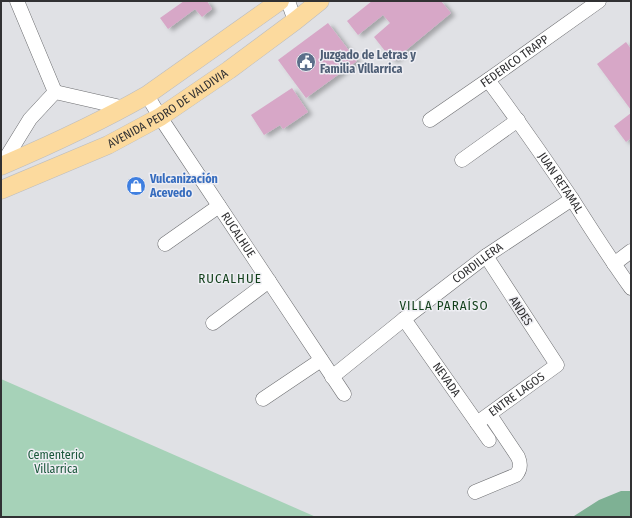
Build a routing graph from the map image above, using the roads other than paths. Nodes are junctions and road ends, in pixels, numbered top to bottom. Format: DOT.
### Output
graph roads {
  1 [pos="17,1"];
  2 [pos="280,1"];
  3 [pos="288,1"];
  4 [pos="320,1"];
  5 [pos="599,1"];
  6 [pos="295,21"];
  7 [pos="222,42"];
  8 [pos="237,64"];
  9 [pos="488,80"];
  10 [pos="55,92"];
  11 [pos="147,95"];
  12 [pos="125,108"];
  13 [pos="160,117"];
  14 [pos="430,120"];
  15 [pos="518,120"];
  16 [pos="462,160"];
  17 [pos="1,166"];
  18 [pos="1,190"];
  19 [pos="572,199"];
  20 [pos="219,206"];
  21 [pos="165,244"];
  22 [pos="631,251"];
  23 [pos="486,256"];
  24 [pos="614,264"];
  25 [pos="269,281"];
  26 [pos="631,288"];
  27 [pos="404,319"];
  28 [pos="213,323"];
  29 [pos="321,360"];
  30 [pos="557,365"];
  31 [pos="332,377"];
  32 [pos="344,394"];
  33 [pos="263,399"];
  34 [pos="490,415"];
  35 [pos="477,423"];
  36 [pos="489,440"];
  37 [pos="475,492"];
  1 -- 10 [label="street"];
  2 -- 7 [label="main road, AVENIDA PEDRO DE VALDIVIA"];
  3 -- 6 [label="street"];
  4 -- 6 [label="main road, AVENIDA PEDRO DE VALDIVIA"];
  5 -- 9 [label="street, FEDERICO TRAPP"];
  6 -- 8 [label="main road, AVENIDA PEDRO DE VALDIVIA"];
  7 -- 8 [label="main road"];
  7 -- 11 [label="main road, AVENIDA PEDRO DE VALDIVIA"];
  8 -- 13 [label="main road, AVENIDA PEDRO DE VALDIVIA"];
  9 -- 14 [label="street, FEDERICO TRAPP"];
  9 -- 15 [label="street, JUAN RETAMAL"];
  10 -- 12 [label="street"];
  10 -- 17 [label="street"];
  11 -- 12 [label="main road, AVENIDA PEDRO DE VALDIVIA"];
  11 -- 13 [label="street, RUCALHUE"];
  12 -- 17 [label="main road, AVENIDA PEDRO DE VALDIVIA"];
  13 -- 18 [label="main road, AVENIDA PEDRO DE VALDIVIA"];
  13 -- 20 [label="street, RUCALHUE"];
  15 -- 16 [label="street"];
  15 -- 19 [label="street, JUAN RETAMAL"];
  19 -- 23 [label="street, CORDILLERA"];
  19 -- 24 [label="street, JUAN RETAMAL"];
  20 -- 21 [label="street"];
  20 -- 25 [label="street, RUCALHUE"];
  22 -- 24 [label="street"];
  23 -- 27 [label="street, CORDILLERA"];
  23 -- 30 [label="street, ANDES"];
  24 -- 26 [label="street, JUAN RETAMAL"];
  25 -- 28 [label="street"];
  25 -- 29 [label="street, RUCALHUE"];
  27 -- 31 [label="street, CORDILLERA"];
  27 -- 35 [label="street, NEVADA"];
  29 -- 31 [label="street, RUCALHUE"];
  29 -- 33 [label="street"];
  30 -- 34 [label="street, ENTRE LAGOS"];
  31 -- 32 [label="street, RUCALHUE"];
  34 -- 35 [label="street, ENTRE LAGOS"];
  34 -- 37 [label="street"];
  35 -- 36 [label="street, NEVADA"];
}
